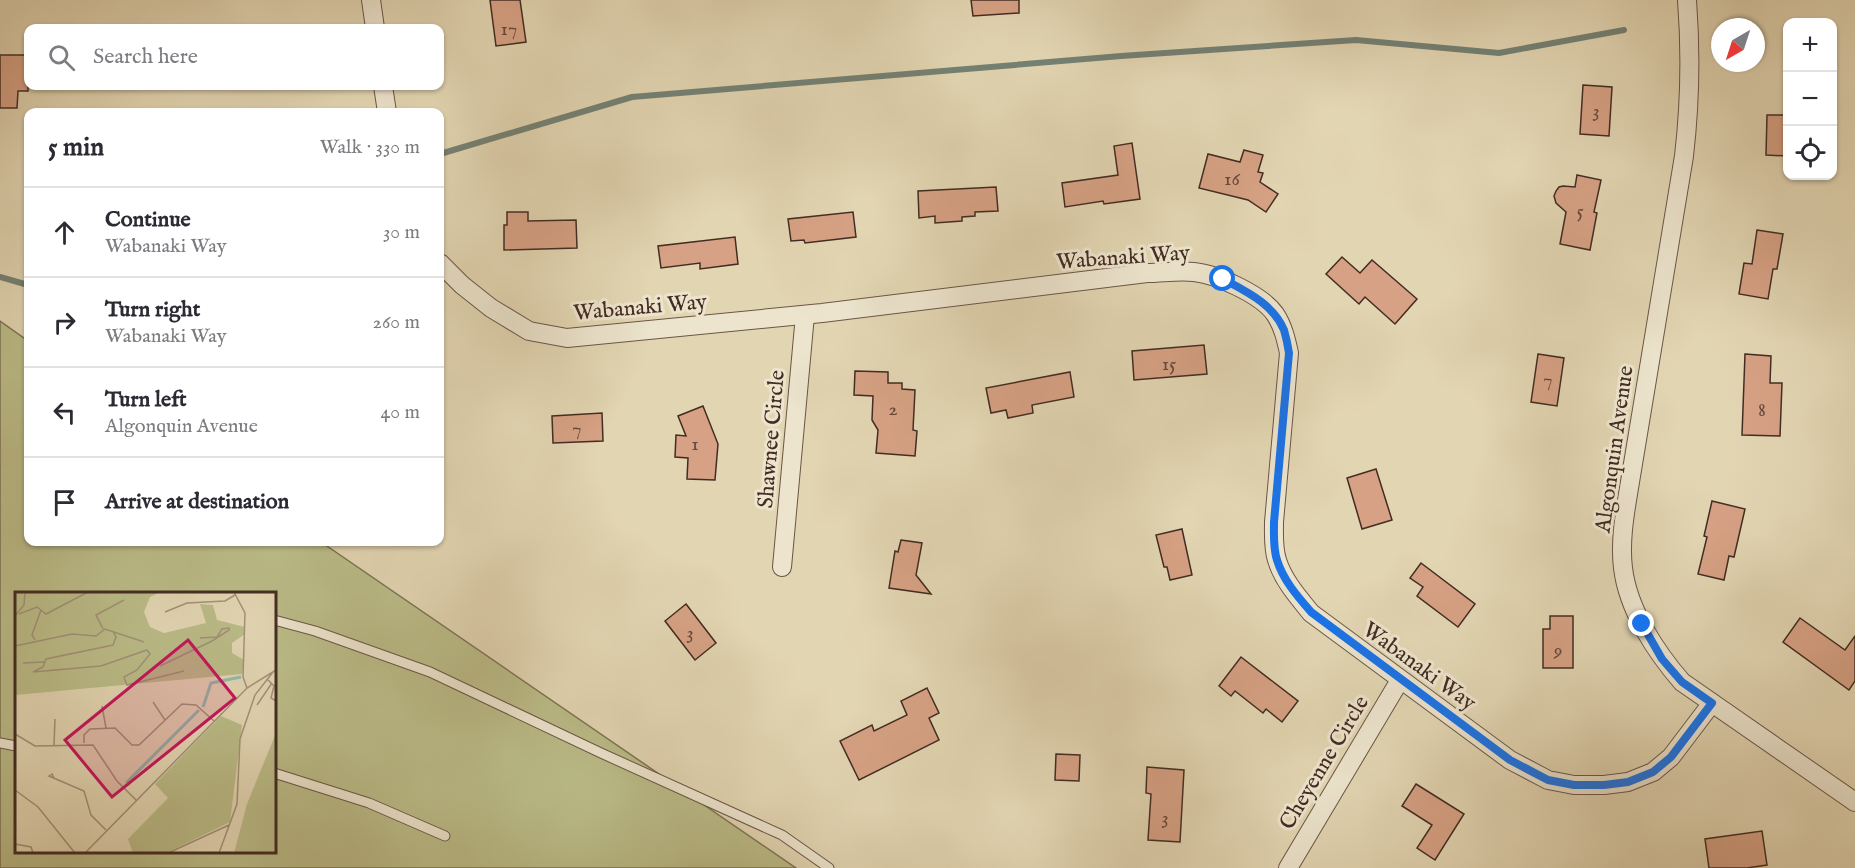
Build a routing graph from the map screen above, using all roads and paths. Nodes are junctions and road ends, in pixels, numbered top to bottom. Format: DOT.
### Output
graph roads {
  1 [pos="371,0"];
  2 [pos="1687,0"];
  3 [pos="374,24"];
  4 [pos="384,90"];
  5 [pos="386,108"];
  6 [pos="444,267"];
  7 [pos="805,315"];
  8 [pos="782,567"];
  9 [pos="276,621"];
  10 [pos="1400,680"];
  11 [pos="1712,703"];
  12 [pos="0,743"];
  13 [pos="15,746"];
  14 [pos="276,774"];
  15 [pos="1855,802"];
  16 [pos="445,836"];
  17 [pos="829,868"];
  18 [pos="1288,868"];
  1 -- 3 [label="street"];
  2 -- 11 [label="street, Algonquin Avenue"];
  4 -- 5 [label="street"];
  6 -- 7 [label="street, Wabanaki Way"];
  7 -- 8 [label="street, Shawnee Circle"];
  7 -- 10 [label="street, Wabanaki Way"];
  9 -- 17 [label="lane"];
  10 -- 11 [label="street, Wabanaki Way"];
  10 -- 18 [label="street, Cheyenne Circle"];
  11 -- 15 [label="street, Algonquin Avenue"];
  12 -- 13 [label="lane"];
  14 -- 16 [label="lane"];
}
